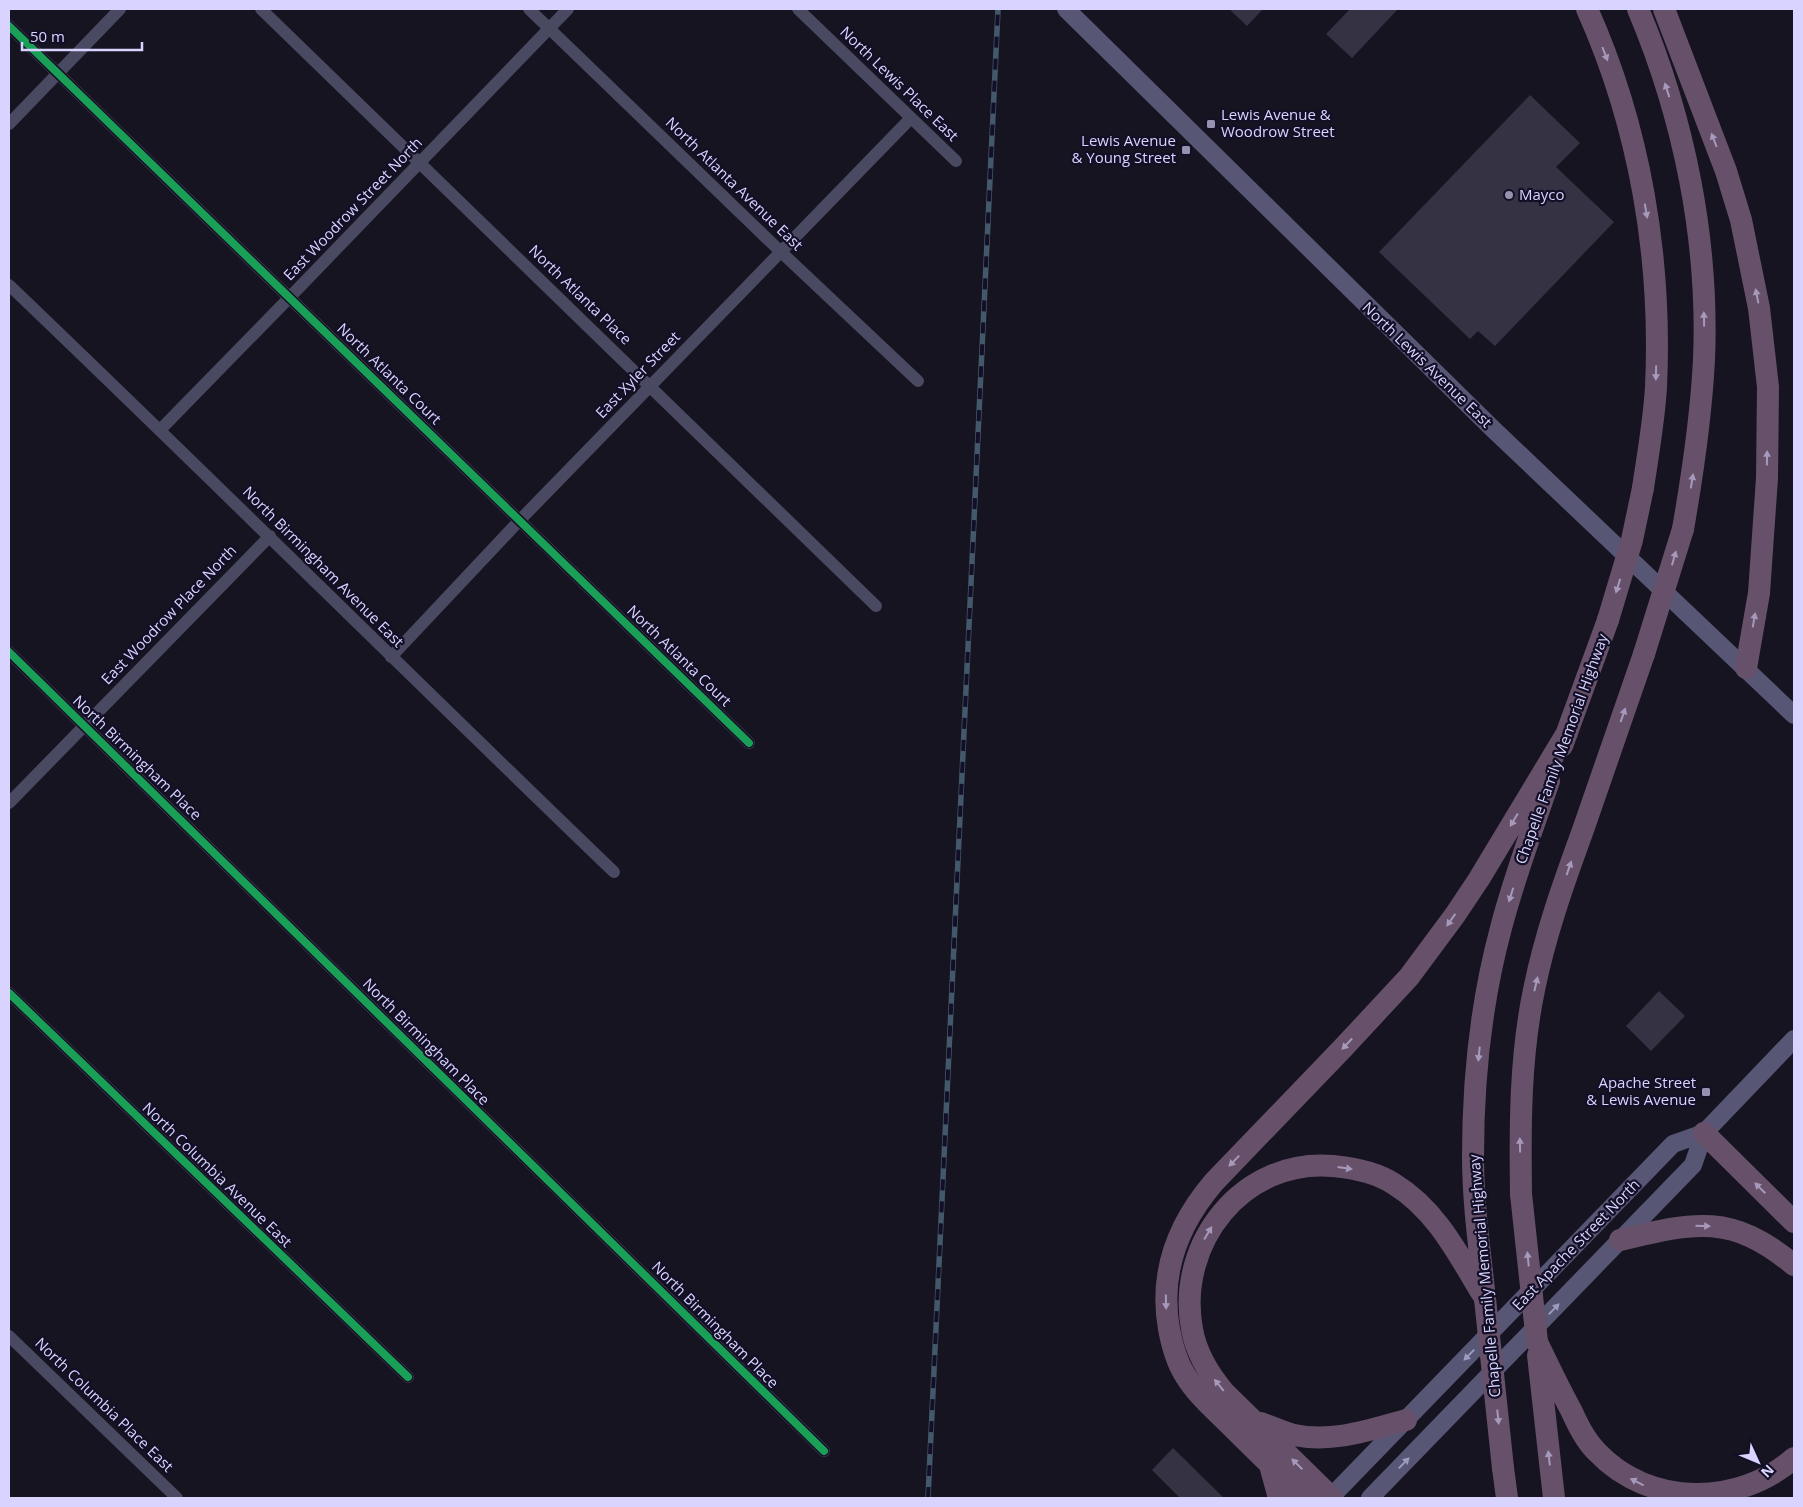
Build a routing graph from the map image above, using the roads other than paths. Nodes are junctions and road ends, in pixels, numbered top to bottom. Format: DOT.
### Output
graph roads {
  1 [pos="120,9"];
  2 [pos="261,9"];
  3 [pos="529,9"];
  4 [pos="568,9"];
  5 [pos="798,9"];
  6 [pos="1066,9"];
  7 [pos="1587,9"];
  8 [pos="1638,9"];
  9 [pos="1664,9"];
  10 [pos="9,26"];
  11 [pos="549,28"];
  12 [pos="57,73"];
  13 [pos="911,118"];
  14 [pos="9,124"];
  15 [pos="956,161"];
  16 [pos="420,162"];
  17 [pos="781,252"];
  18 [pos="9,285"];
  19 [pos="290,298"];
  20 [pos="918,381"];
  21 [pos="650,386"];
  22 [pos="160,430"];
  23 [pos="519,521"];
  24 [pos="270,536"];
  25 [pos="876,606"];
  26 [pos="9,652"];
  27 [pos="391,657"];
  28 [pos="1746,668"];
  29 [pos="1794,715"];
  30 [pos="85,725"];
  31 [pos="1566,734"];
  32 [pos="749,743"];
  33 [pos="9,803"];
  34 [pos="614,872"];
  35 [pos="9,993"];
  36 [pos="1794,1039"];
  37 [pos="1704,1133"];
  38 [pos="1794,1222"];
  39 [pos="1620,1240"];
  40 [pos="1794,1266"];
  41 [pos="1485,1299"];
  42 [pos="9,1336"];
  43 [pos="1537,1342"];
  44 [pos="408,1377"];
  45 [pos="1253,1420"];
  46 [pos="1406,1420"];
  47 [pos="824,1451"];
  48 [pos="1794,1458"];
  49 [pos="1270,1464"];
  50 [pos="177,1498"];
  51 [pos="1279,1498"];
  52 [pos="1304,1498"];
  53 [pos="1331,1498"];
  54 [pos="1370,1498"];
  55 [pos="1507,1498"];
  56 [pos="1554,1498"];
  1 -- 12 [label="street"];
  2 -- 16 [label="street, North Atlanta Place"];
  3 -- 11 [label="street, North Atlanta Avenue East"];
  4 -- 11 [label="street, East Woodrow Street North"];
  5 -- 13 [label="street, North Lewis Place East"];
  6 -- 28 [label="main road, North Lewis Avenue East"];
  7 -- 31 [label="highway, Chapelle Family Memorial Highway, one-way, bridge"];
  43 -- 8 [label="highway, one-way, bridge"];
  28 -- 9 [label="highway, one-way"];
  10 -- 12 [label="street, North Atlanta Court"];
  11 -- 16 [label="street, East Woodrow Street North"];
  11 -- 17 [label="street, North Atlanta Avenue East"];
  12 -- 14 [label="street"];
  12 -- 19 [label="street, North Atlanta Court"];
  13 -- 15 [label="street, North Lewis Place East"];
  13 -- 17 [label="street, East Xyler Street"];
  16 -- 19 [label="street, East Woodrow Street North"];
  16 -- 21 [label="street, North Atlanta Place"];
  17 -- 20 [label="street, North Atlanta Avenue East"];
  17 -- 21 [label="street, East Xyler Street"];
  18 -- 22 [label="street, North Birmingham Avenue East"];
  19 -- 22 [label="street, East Woodrow Street North"];
  19 -- 23 [label="street, North Atlanta Court"];
  21 -- 23 [label="street, East Xyler Street"];
  21 -- 25 [label="street, North Atlanta Place"];
  22 -- 24 [label="street, North Birmingham Avenue East"];
  23 -- 27 [label="street, East Xyler Street"];
  23 -- 32 [label="street, North Atlanta Court"];
  24 -- 27 [label="street, North Birmingham Avenue East"];
  24 -- 30 [label="street, East Woodrow Place North"];
  26 -- 30 [label="street, North Birmingham Place"];
  27 -- 34 [label="street, North Birmingham Avenue East"];
  28 -- 29 [label="main road, North Lewis Avenue East"];
  30 -- 33 [label="street, East Woodrow Place North"];
  30 -- 47 [label="street, North Birmingham Place"];
  31 -- 41 [label="highway, Chapelle Family Memorial Highway, one-way"];
  31 -- 49 [label="highway, one-way"];
  35 -- 44 [label="street, North Columbia Avenue East"];
  36 -- 37 [label="main road, East Apache Street North"];
  38 -- 37 [label="highway, one-way"];
  37 -- 39 [label="main road, East Apache Street North"];
  37 -- 46 [label="main road, East Apache Street North, one-way"];
  39 -- 40 [label="highway, one-way"];
  54 -- 39 [label="main road, East Apache Street North, one-way"];
  45 -- 41 [label="highway, one-way"];
  41 -- 55 [label="highway, Chapelle Family Memorial Highway, one-way, bridge"];
  42 -- 50 [label="street, North Columbia Place East"];
  48 -- 43 [label="highway, one-way"];
  56 -- 43 [label="highway, one-way"];
  45 -- 46 [label="highway"];
  53 -- 45 [label="highway, one-way"];
  46 -- 53 [label="main road, East Apache Street North"];
  49 -- 51 [label="highway"];
  49 -- 52 [label="highway"];
}
